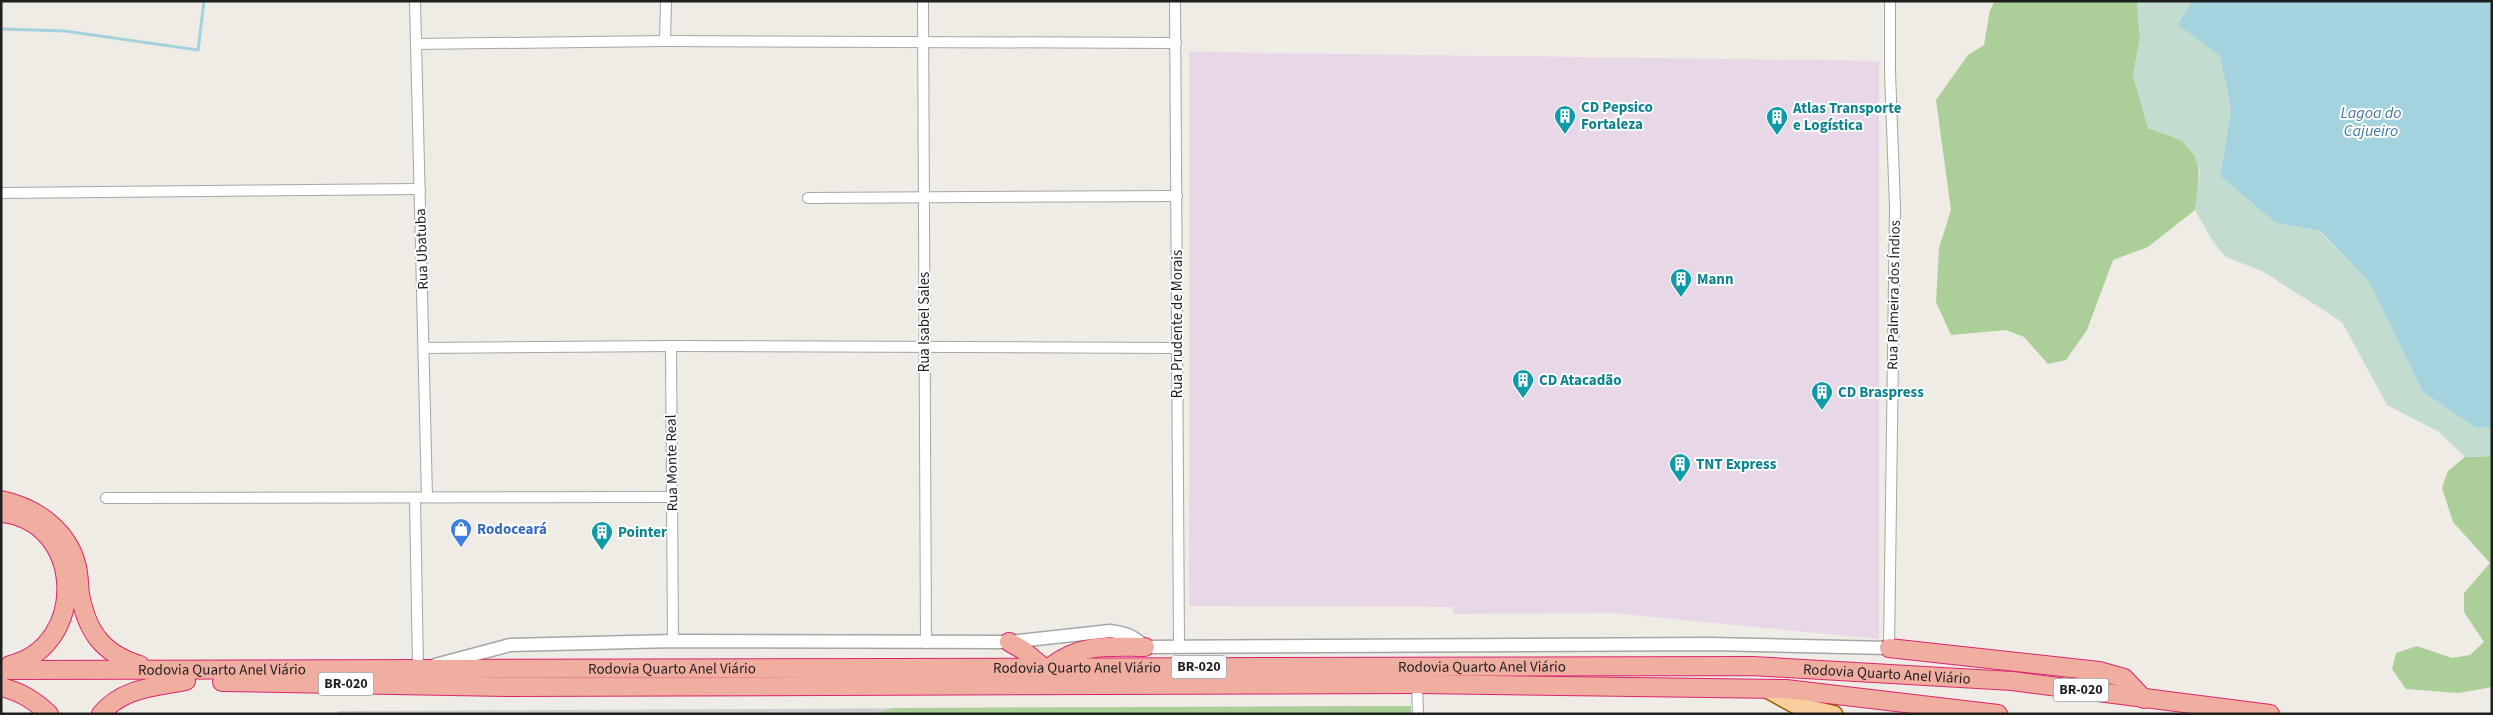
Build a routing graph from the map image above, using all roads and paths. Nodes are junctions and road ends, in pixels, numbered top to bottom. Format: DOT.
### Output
graph roads {
  1 [pos="415,1"];
  2 [pos="666,1"];
  3 [pos="923,1"];
  4 [pos="1175,1"];
  5 [pos="1890,1"];
  6 [pos="665,41"];
  7 [pos="923,43"];
  8 [pos="1176,43"];
  9 [pos="416,44"];
  10 [pos="420,189"];
  11 [pos="1,193"];
  12 [pos="924,196"];
  13 [pos="1177,196"];
  14 [pos="808,198"];
  15 [pos="671,346"];
  16 [pos="425,348"];
  17 [pos="923,348"];
  18 [pos="1177,348"];
  19 [pos="673,497"];
  20 [pos="106,498"];
  21 [pos="416,498"];
  22 [pos="427,498"];
  23 [pos="1,500"];
  24 [pos="1,513"];
  25 [pos="673,641"];
  26 [pos="1009,642"];
  27 [pos="926,643"];
  28 [pos="1145,647"];
  29 [pos="1179,647"];
  30 [pos="1889,648"];
  31 [pos="1046,667"];
  32 [pos="420,668"];
  33 [pos="1,669"];
  34 [pos="1892,672"];
  35 [pos="186,676"];
  36 [pos="1,682"];
  37 [pos="1417,684"];
  38 [pos="1,688"];
  39 [pos="1766,689"];
  40 [pos="2144,698"];
  41 [pos="1892,701"];
  42 [pos="49,714"];
  43 [pos="101,714"];
  44 [pos="1418,714"];
  45 [pos="1834,714"];
  46 [pos="1998,714"];
  47 [pos="2270,714"];
  1 -- 9 [label="street, Rua Ubatuba"];
  2 -- 6 [label="street"];
  3 -- 7 [label="street, Rua Isabel Sales"];
  4 -- 8 [label="street, Rua Prudente de Morais"];
  5 -- 30 [label="street, Rua Palmeira dos Índios"];
  6 -- 7 [label="street"];
  6 -- 9 [label="street"];
  7 -- 8 [label="street"];
  7 -- 12 [label="street, Rua Isabel Sales"];
  8 -- 13 [label="street, Rua Prudente de Morais"];
  9 -- 10 [label="street, Rua Ubatuba"];
  10 -- 11 [label="street"];
  10 -- 16 [label="street, Rua Ubatuba"];
  12 -- 13 [label="street"];
  12 -- 14 [label="street"];
  12 -- 17 [label="street, Rua Isabel Sales"];
  13 -- 18 [label="street, Rua Prudente de Morais"];
  15 -- 16 [label="street"];
  15 -- 17 [label="street"];
  15 -- 19 [label="street, Rua Monte Real"];
  16 -- 22 [label="street, Rua Ubatuba"];
  17 -- 18 [label="street"];
  17 -- 27 [label="street, Rua Isabel Sales"];
  18 -- 29 [label="street, Rua Prudente de Morais"];
  19 -- 22 [label="street"];
  19 -- 25 [label="street, Rua Monte Real"];
  20 -- 21 [label="street"];
  21 -- 22 [label="street"];
  21 -- 32 [label="street"];
  23 -- 35 [label="highway"];
  24 -- 33 [label="highway"];
  25 -- 27 [label="street"];
  25 -- 32 [label="street"];
  26 -- 27 [label="street"];
  26 -- 28 [label="street"];
  26 -- 31 [label="highway"];
  28 -- 29 [label="street"];
  28 -- 31 [label="highway"];
  29 -- 30 [label="street"];
  30 -- 40 [label="highway"];
  31 -- 32 [label="highway, Rodovia Quarto Anel Viário / BR-020"];
  31 -- 34 [label="highway, Rodovia Quarto Anel Viário / BR-020"];
  32 -- 35 [label="highway, Rodovia Quarto Anel Viário / BR-020"];
  33 -- 35 [label="highway, Rodovia Quarto Anel Viário / BR-020"];
  34 -- 40 [label="highway, Rodovia Quarto Anel Viário / BR-020"];
  34 -- 41 [label="highway"];
  35 -- 36 [label="highway, Rodovia Quarto Anel Viário / BR-020"];
  35 -- 37 [label="highway, Rodovia Quarto Anel Viário / BR-020"];
  35 -- 43 [label="highway"];
  37 -- 39 [label="highway, Rodovia Quarto Anel Viário / BR-020"];
  37 -- 44 [label="street"];
  38 -- 42 [label="highway"];
  39 -- 41 [label="highway, Rodovia Quarto Anel Viário / BR-020"];
  39 -- 45 [label="main road, BR-020"];
  40 -- 47 [label="highway, Rodovia Quarto Anel Viário / BR-020"];
  41 -- 46 [label="highway, Rodovia Quarto Anel Viário / BR-020"];
}
